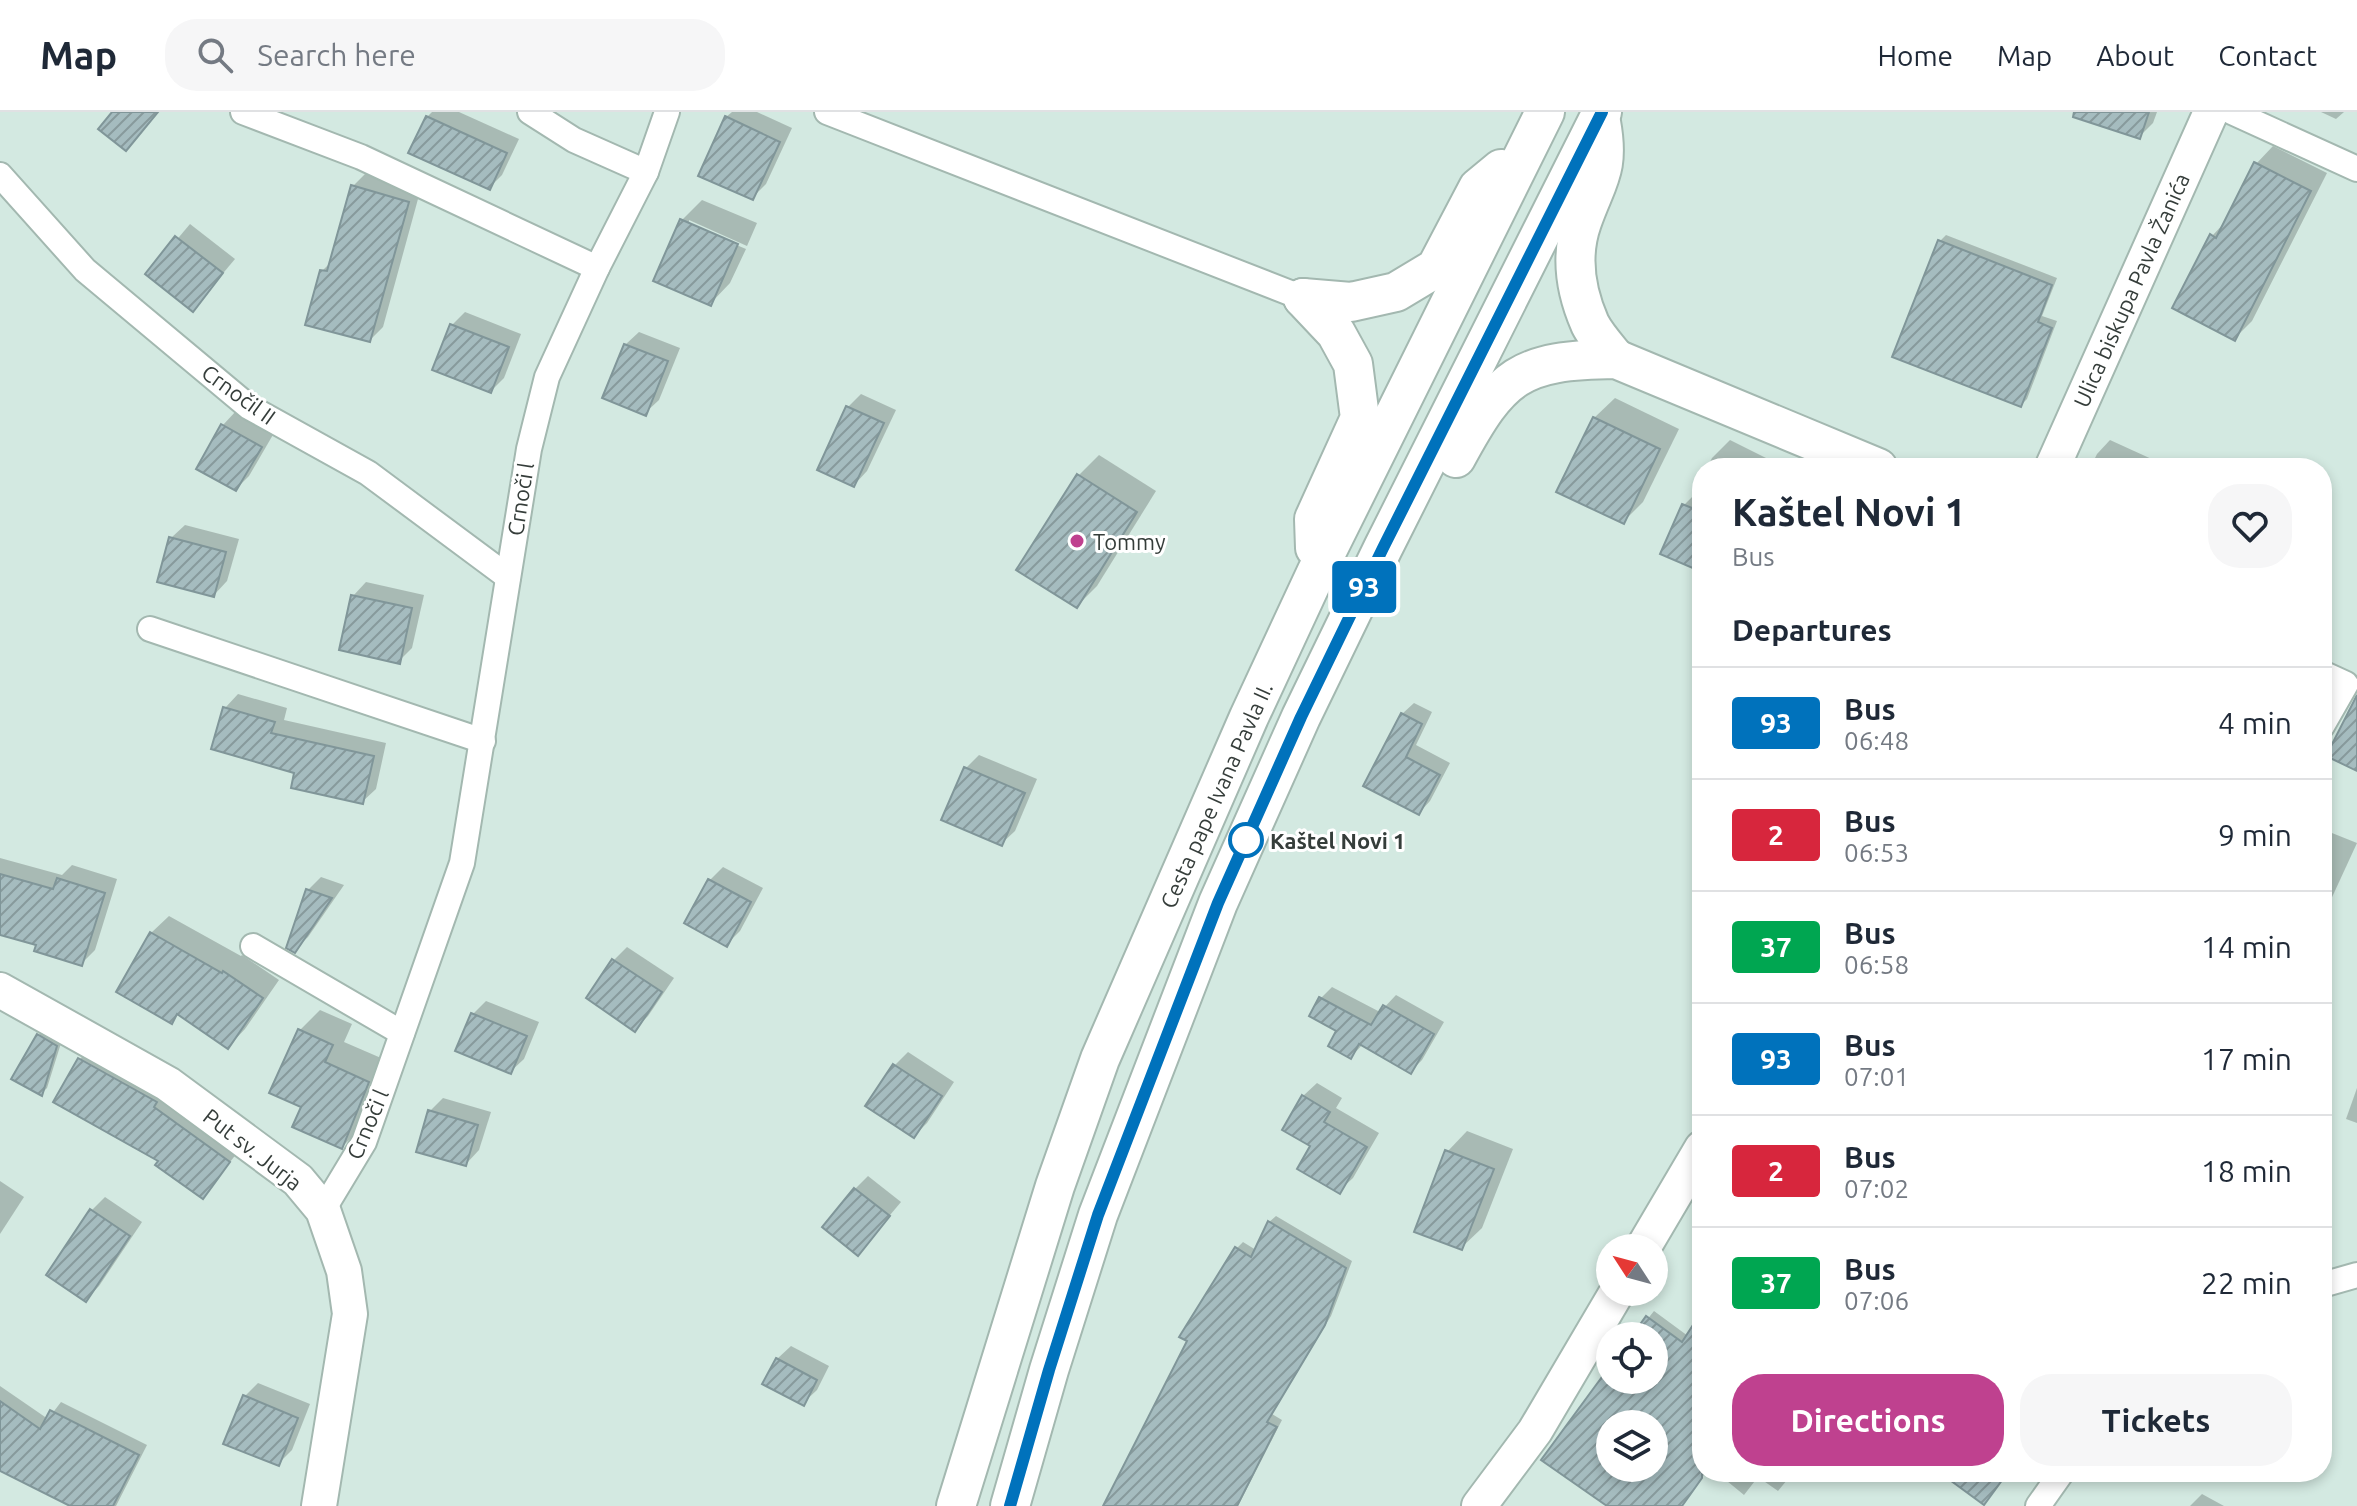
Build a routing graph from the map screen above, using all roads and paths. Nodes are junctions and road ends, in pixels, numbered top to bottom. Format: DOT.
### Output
graph roads {
  1 [pos="243,112"];
  2 [pos="530,112"];
  3 [pos="667,112"];
  4 [pos="827,112"];
  5 [pos="1545,112"];
  6 [pos="2211,112"];
  7 [pos="2232,112"];
  8 [pos="1601,114"];
  9 [pos="1526,150"];
  10 [pos="2357,169"];
  11 [pos="646,172"];
  12 [pos="0,175"];
  13 [pos="597,268"];
  14 [pos="1303,298"];
  15 [pos="1616,359"];
  16 [pos="1854,458"];
  17 [pos="2056,458"];
  18 [pos="1383,548"];
  19 [pos="1316,573"];
  20 [pos="508,577"];
  21 [pos="150,629"];
  22 [pos="2332,678"];
  23 [pos="2332,708"];
  24 [pos="483,741"];
  25 [pos="253,946"];
  26 [pos="0,990"];
  27 [pos="402,1033"];
  28 [pos="1692,1165"];
  29 [pos="323,1210"];
  30 [pos="1651,1234"];
  31 [pos="2357,1275"];
  32 [pos="2332,1282"];
  33 [pos="1609,1306"];
  34 [pos="2055,1482"];
  35 [pos="319,1506"];
  36 [pos="956,1506"];
  37 [pos="1010,1506"];
  38 [pos="1479,1506"];
  39 [pos="2038,1506"];
  1 -- 13 [label="street"];
  2 -- 11 [label="street"];
  3 -- 11 [label="street, Crnoči l"];
  4 -- 14 [label="street"];
  5 -- 9 [label="main road, Cesta pape Ivana Pavla II."];
  6 -- 17 [label="street, Ulica biskupa Pavla Žanića"];
  7 -- 10 [label="street"];
  8 -- 15 [label="main road"];
  8 -- 18 [label="main road, Cesta pape Ivana Pavla II."];
  9 -- 14 [label="main road"];
  9 -- 19 [label="main road, Cesta pape Ivana Pavla II."];
  11 -- 13 [label="street, Crnoči l"];
  12 -- 20 [label="street, Crnočil II"];
  13 -- 20 [label="street, Crnoči l"];
  14 -- 19 [label="main road"];
  15 -- 16 [label="main road"];
  15 -- 18 [label="main road"];
  18 -- 37 [label="main road, Cesta pape Ivana Pavla II."];
  19 -- 36 [label="main road, Cesta pape Ivana Pavla II."];
  20 -- 24 [label="street, Crnoči l"];
  21 -- 24 [label="street"];
  22 -- 23 [label="street"];
  24 -- 27 [label="street, Crnoči l"];
  25 -- 27 [label="street"];
  26 -- 29 [label="street, Put sv. Jurja"];
  27 -- 29 [label="street, Crnoči l"];
  28 -- 30 [label="street"];
  29 -- 35 [label="street, Put sv. Jurja"];
  31 -- 32 [label="street"];
  33 -- 38 [label="street"];
  34 -- 39 [label="street"];
}
